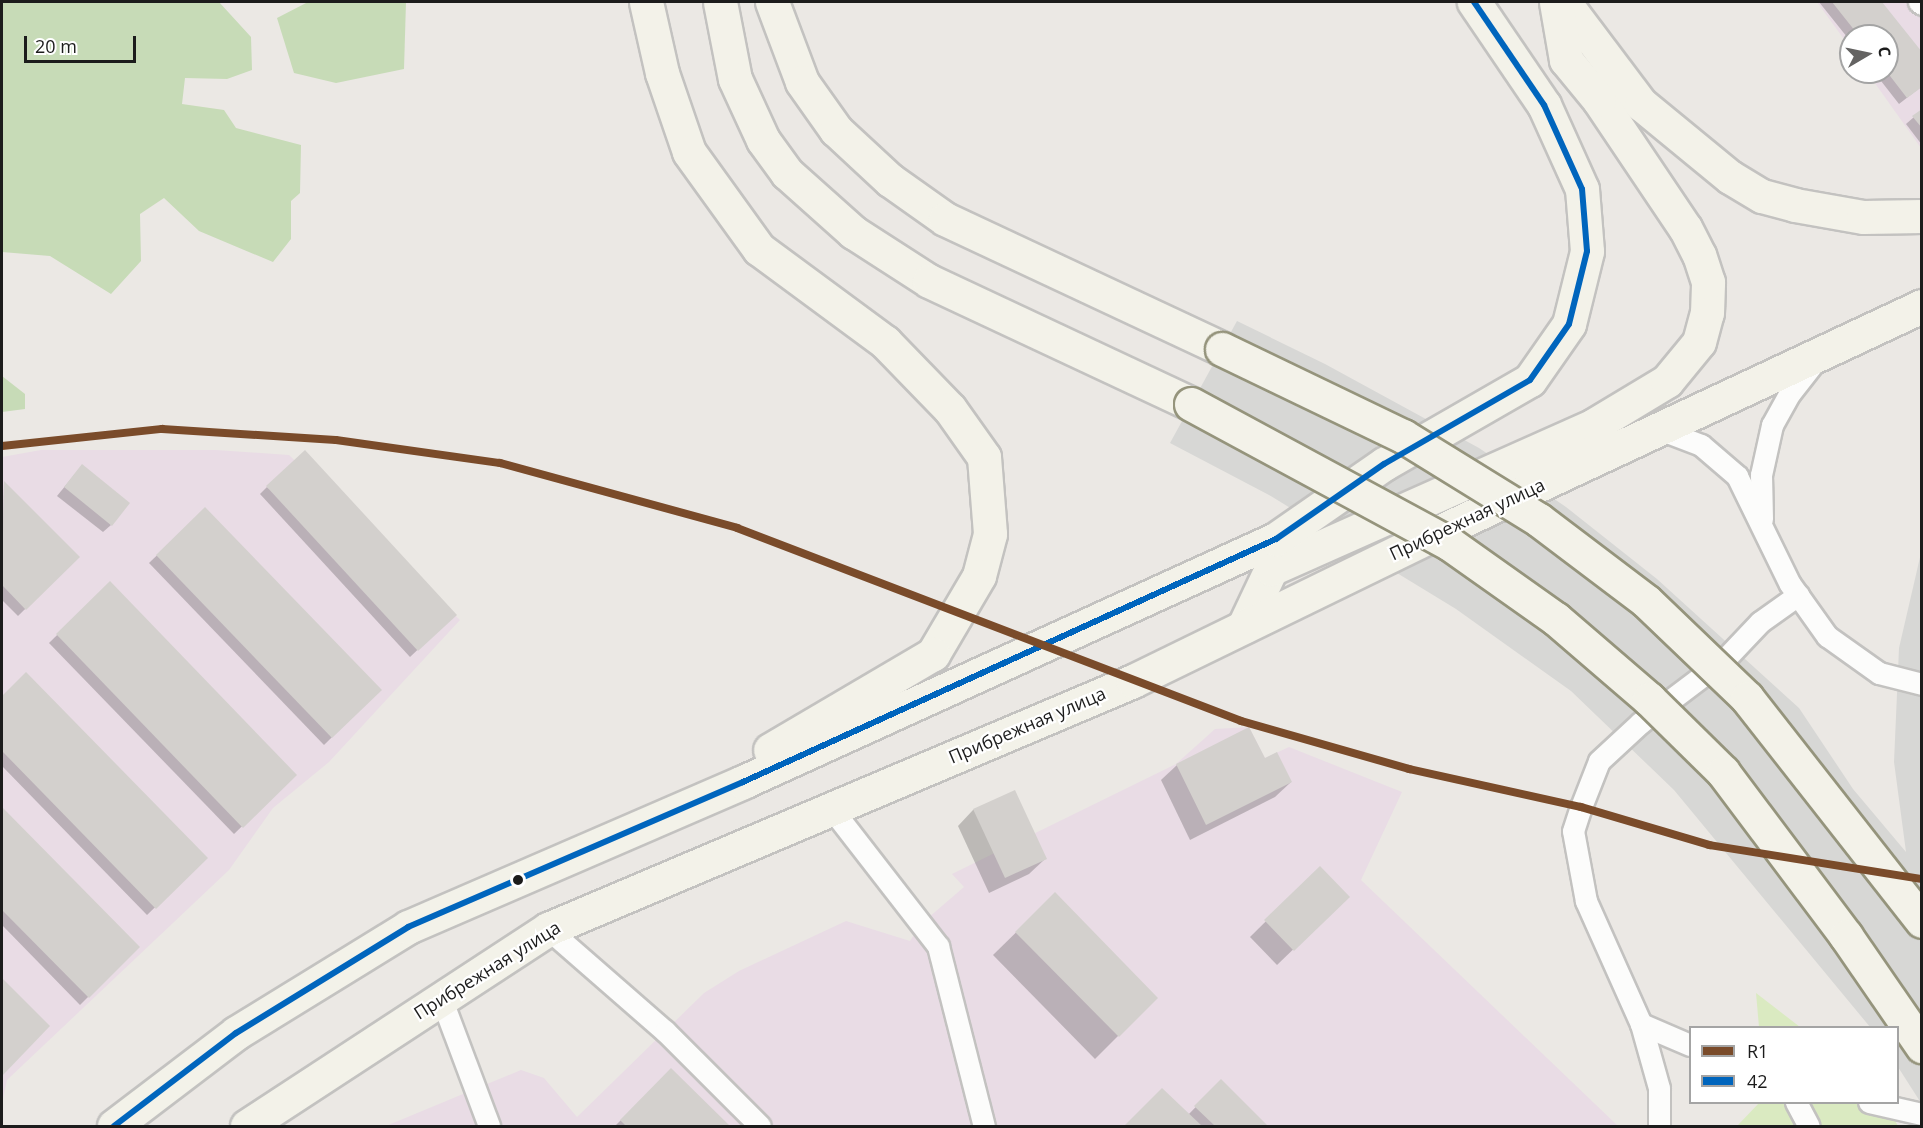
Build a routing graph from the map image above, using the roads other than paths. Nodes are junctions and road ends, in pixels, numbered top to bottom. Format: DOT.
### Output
graph roads {
  1 [pos="646,2"];
  2 [pos="720,2"];
  3 [pos="772,2"];
  4 [pos="1474,2"];
  5 [pos="1557,2"];
  6 [pos="1564,2"];
  7 [pos="1922,216"];
  8 [pos="1922,306"];
  9 [pos="1821,354"];
  10 [pos="1659,429"];
  11 [pos="1762,522"];
  12 [pos="1798,595"];
  13 [pos="1244,626"];
  14 [pos="1922,684"];
  15 [pos="743,782"];
  16 [pos="831,808"];
  17 [pos="1922,921"];
  18 [pos="548,928"];
  19 [pos="441,998"];
  20 [pos="1641,1024"];
  21 [pos="1689,1045"];
  22 [pos="1922,1046"];
  23 [pos="1797,1104"];
  24 [pos="1878,1104"];
  25 [pos="1922,1114"];
  26 [pos="114,1126"];
  27 [pos="247,1126"];
  28 [pos="489,1126"];
  29 [pos="760,1126"];
  30 [pos="984,1126"];
  31 [pos="1659,1126"];
  32 [pos="1809,1126"];
  1 -- 15 [label="street"];
  2 -- 22 [label="street, bridge"];
  3 -- 17 [label="street, bridge"];
  4 -- 15 [label="street"];
  5 -- 13 [label="street"];
  6 -- 7 [label="street"];
  8 -- 9 [label="street, Прибрежная улица"];
  9 -- 10 [label="street, Прибрежная улица"];
  9 -- 11 [label="lane"];
  10 -- 11 [label="lane"];
  10 -- 13 [label="street, Прибрежная улица"];
  11 -- 12 [label="lane"];
  12 -- 14 [label="lane"];
  12 -- 20 [label="lane"];
  13 -- 16 [label="street, Прибрежная улица"];
  15 -- 26 [label="street"];
  16 -- 18 [label="street, Прибрежная улица"];
  16 -- 30 [label="lane"];
  18 -- 19 [label="street, Прибрежная улица"];
  18 -- 29 [label="lane"];
  19 -- 27 [label="street, Прибрежная улица"];
  19 -- 28 [label="lane"];
  20 -- 21 [label="lane"];
  20 -- 31 [label="lane"];
  23 -- 32 [label="lane"];
  24 -- 25 [label="lane"];
}
